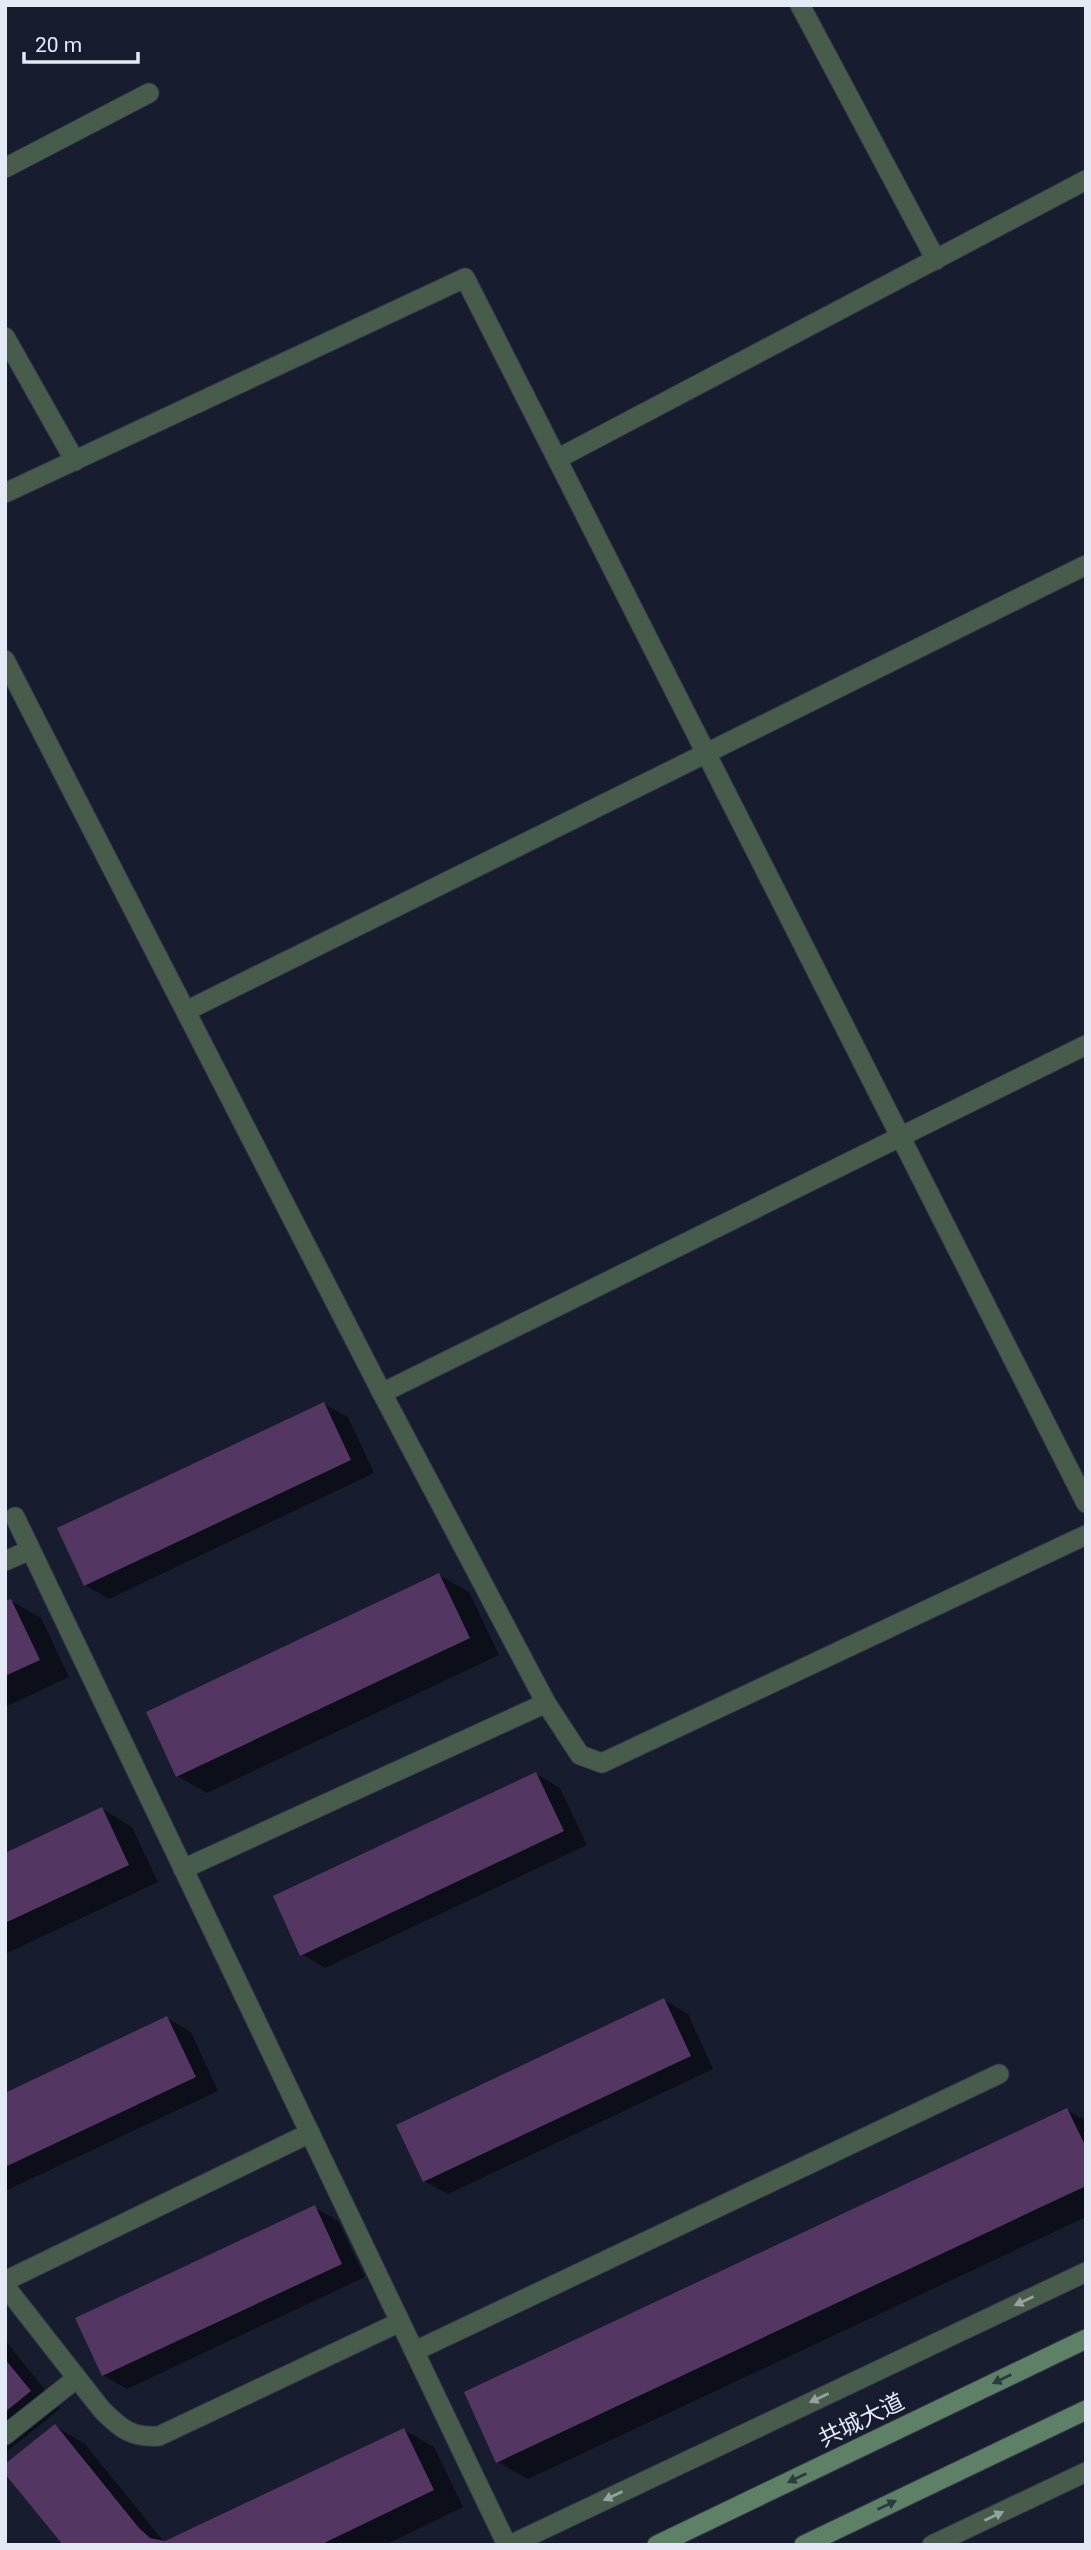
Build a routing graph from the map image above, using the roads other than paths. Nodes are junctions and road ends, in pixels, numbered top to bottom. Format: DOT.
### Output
graph roads {
  1 [pos="800,5"];
  2 [pos="149,93"];
  3 [pos="5,168"];
  4 [pos="1086,180"];
  5 [pos="936,260"];
  6 [pos="5,337"];
  7 [pos="557,459"];
  8 [pos="75,461"];
  9 [pos="5,493"];
  10 [pos="1086,565"];
  11 [pos="5,660"];
  12 [pos="706,753"];
  13 [pos="186,1011"];
  14 [pos="1086,1045"];
  15 [pos="900,1137"];
  16 [pos="382,1393"];
  17 [pos="1086,1503"];
  18 [pos="15,1517"];
  19 [pos="1086,1535"];
  20 [pos="30,1550"];
  21 [pos="5,1561"];
  22 [pos="546,1703"];
  23 [pos="183,1869"];
  24 [pos="999,2074"];
  25 [pos="310,2133"];
  26 [pos="1086,2272"];
  27 [pos="5,2283"];
  28 [pos="400,2322"];
  29 [pos="1086,2339"];
  30 [pos="415,2351"];
  31 [pos="77,2378"];
  32 [pos="1086,2410"];
  33 [pos="5,2435"];
  34 [pos="1086,2472"];
  35 [pos="508,2545"];
  36 [pos="657,2545"];
  37 [pos="804,2545"];
  38 [pos="932,2545"];
  1 -- 5 [label="street"];
  2 -- 3 [label="street"];
  4 -- 5 [label="street"];
  5 -- 7 [label="street"];
  6 -- 8 [label="street"];
  7 -- 8 [label="street"];
  7 -- 12 [label="street"];
  8 -- 9 [label="street"];
  10 -- 12 [label="street"];
  11 -- 13 [label="street"];
  12 -- 13 [label="street"];
  12 -- 15 [label="street"];
  13 -- 16 [label="street"];
  14 -- 15 [label="street"];
  15 -- 16 [label="street"];
  15 -- 17 [label="street"];
  16 -- 22 [label="street"];
  18 -- 20 [label="street"];
  19 -- 22 [label="street"];
  20 -- 21 [label="street"];
  20 -- 23 [label="street"];
  22 -- 23 [label="street"];
  23 -- 25 [label="street"];
  24 -- 30 [label="street"];
  25 -- 27 [label="street"];
  25 -- 28 [label="street"];
  26 -- 35 [label="street, one-way"];
  27 -- 31 [label="street"];
  28 -- 30 [label="street"];
  28 -- 31 [label="street"];
  29 -- 36 [label="main road, 共城大道, one-way"];
  30 -- 35 [label="street"];
  31 -- 33 [label="street"];
  37 -- 32 [label="main road, one-way"];
  38 -- 34 [label="street, one-way"];
}
